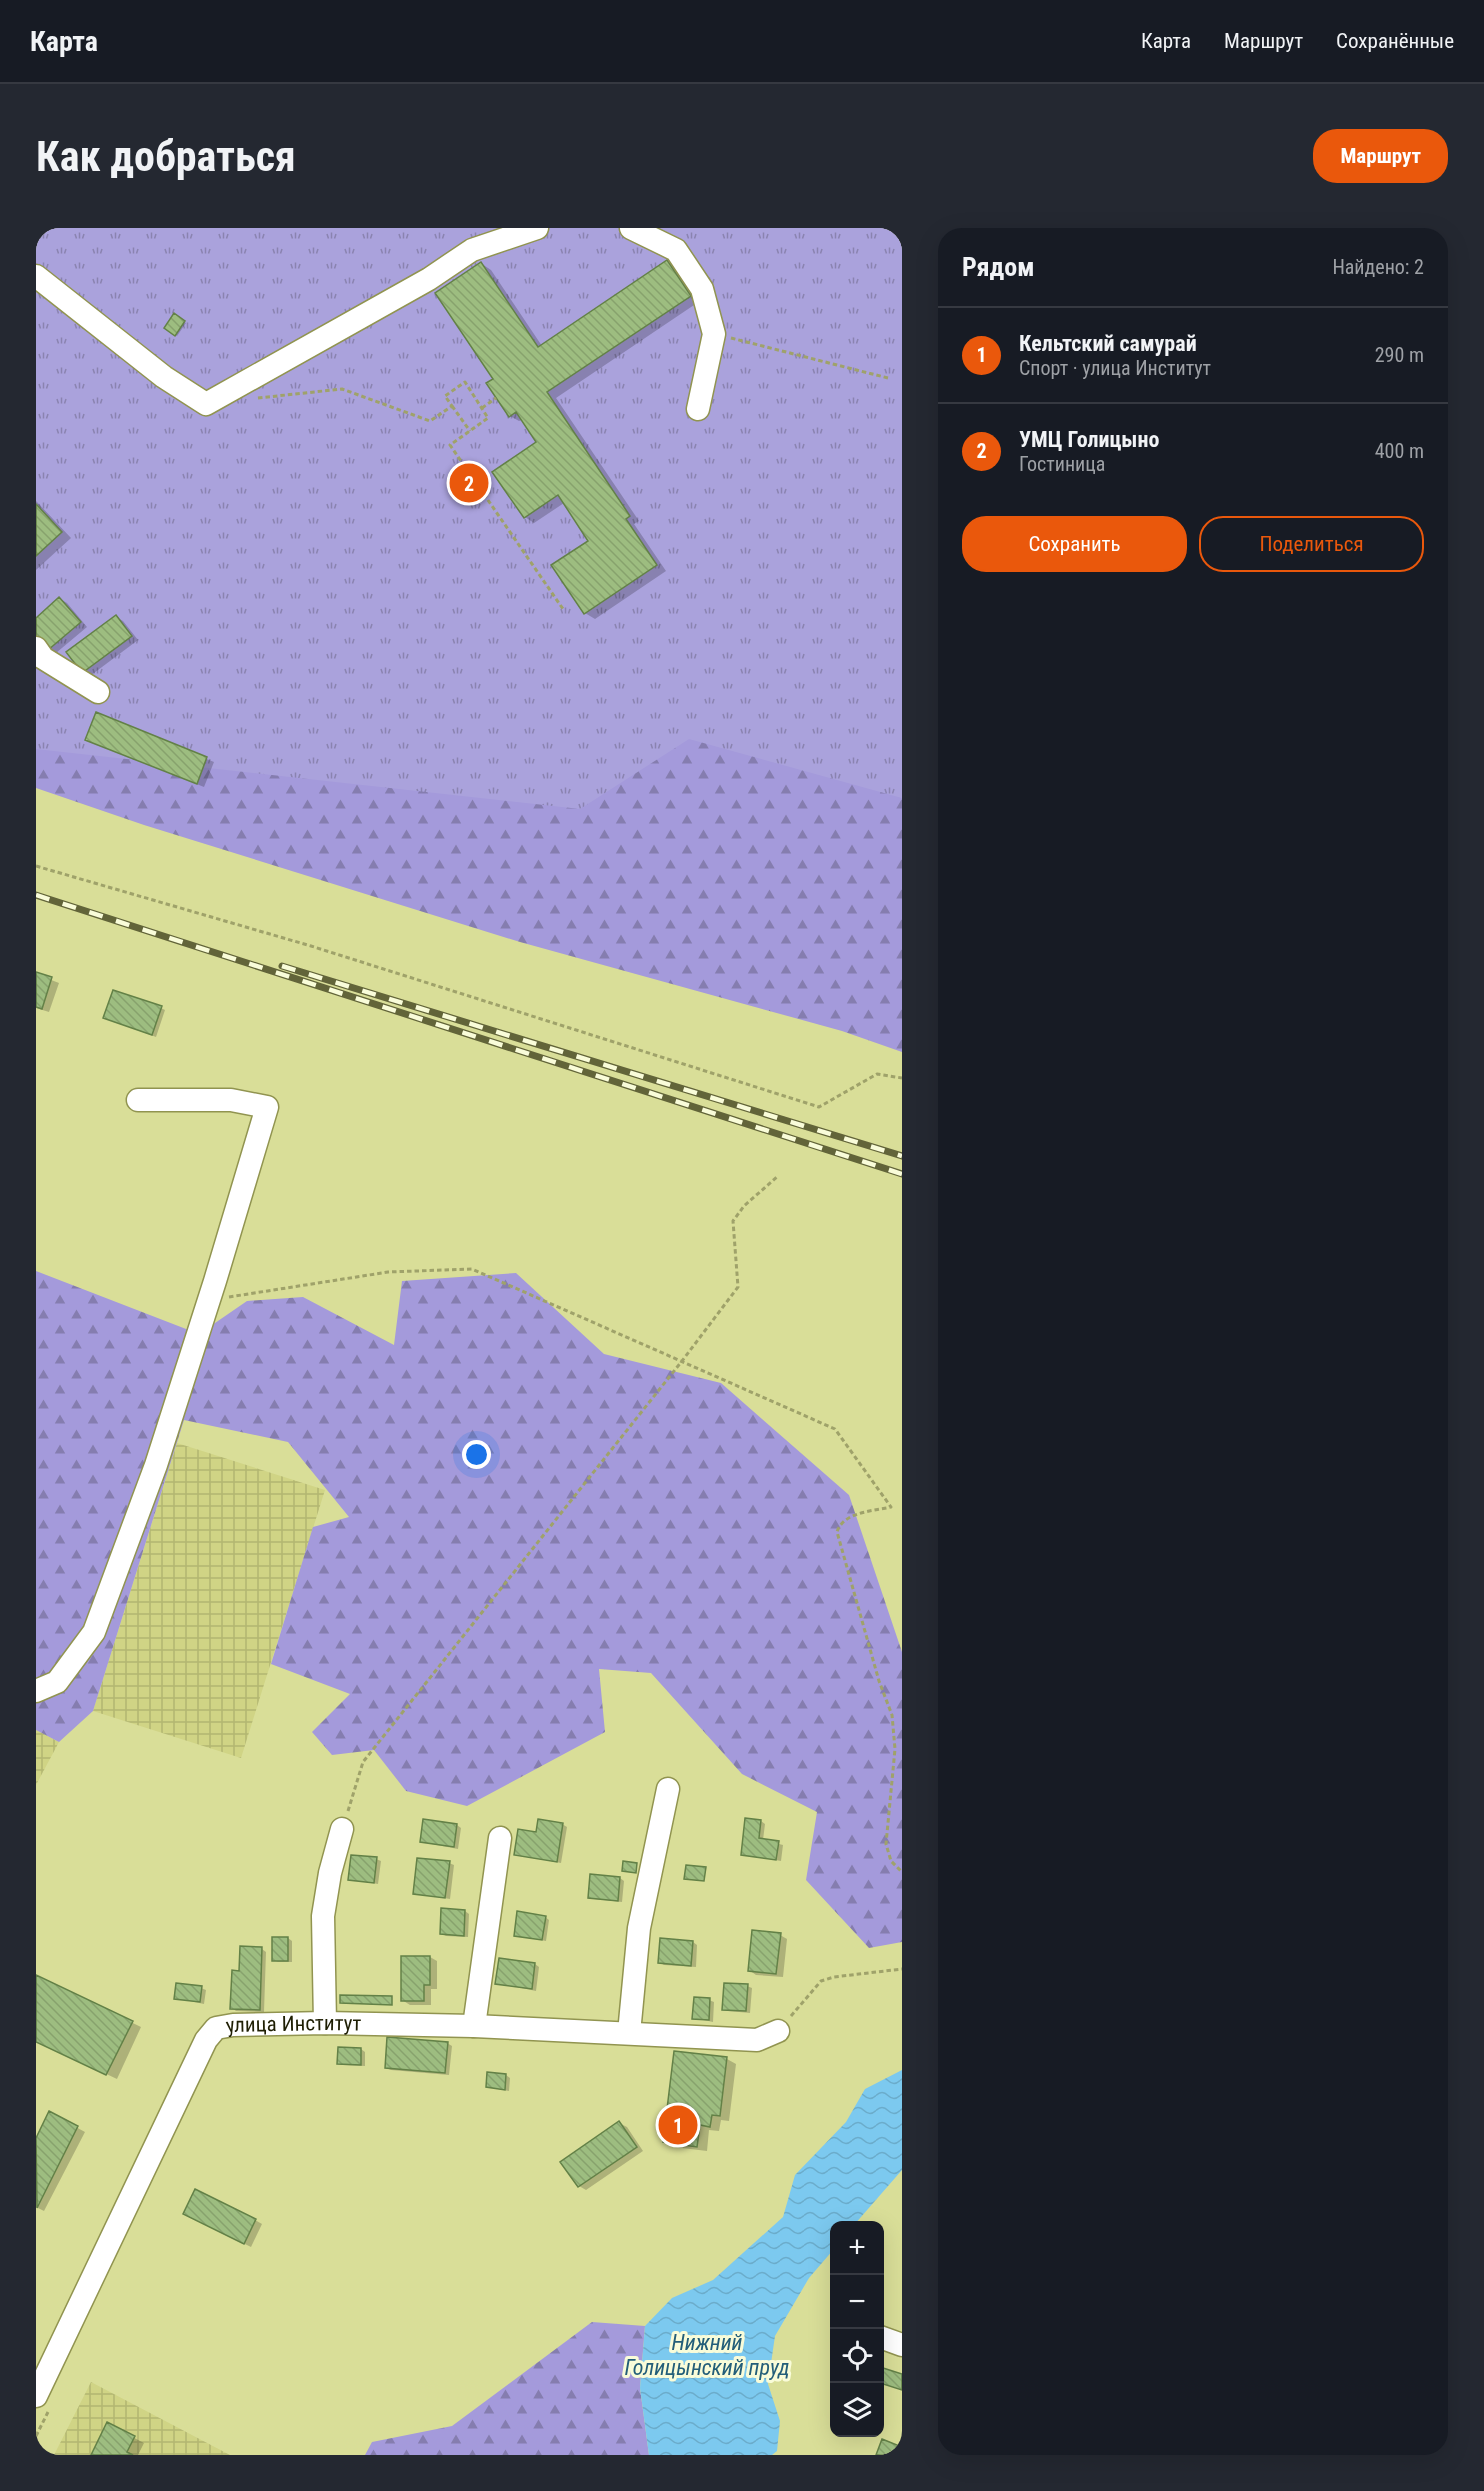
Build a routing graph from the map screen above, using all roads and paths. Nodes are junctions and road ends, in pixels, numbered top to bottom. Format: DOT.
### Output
graph roads {
  1 [pos="537,228"];
  2 [pos="631,228"];
  3 [pos="36,276"];
  4 [pos="714,333"];
  5 [pos="888,378"];
  6 [pos="496,398"];
  7 [pos="252,399"];
  8 [pos="452,406"];
  9 [pos="482,408"];
  10 [pos="698,409"];
  11 [pos="470,431"];
  12 [pos="563,609"];
  13 [pos="36,648"];
  14 [pos="98,692"];
  15 [pos="36,866"];
  16 [pos="902,1078"];
  17 [pos="138,1100"];
  18 [pos="778,1176"];
  19 [pos="209,1300"];
  20 [pos="682,1361"];
  21 [pos="36,1691"];
  22 [pos="668,1790"];
  23 [pos="342,1829"];
  24 [pos="500,1838"];
  25 [pos="902,1872"];
  26 [pos="902,1969"];
  27 [pos="326,2023"];
  28 [pos="474,2026"];
  29 [pos="778,2031"];
  30 [pos="629,2033"];
  31 [pos="884,2339"];
  32 [pos="902,2345"];
  33 [pos="36,2396"];
  1 -- 3 [label="street"];
  2 -- 4 [label="street"];
  4 -- 5 [label="path"];
  4 -- 10 [label="street"];
  6 -- 9 [label="path"];
  7 -- 8 [label="path"];
  8 -- 9 [label="path"];
  8 -- 11 [label="path"];
  9 -- 11 [label="path"];
  11 -- 12 [label="path"];
  13 -- 14 [label="street"];
  15 -- 16 [label="path"];
  17 -- 19 [label="street"];
  18 -- 20 [label="path"];
  19 -- 20 [label="path"];
  19 -- 21 [label="street"];
  20 -- 23 [label="path"];
  20 -- 25 [label="path"];
  22 -- 30 [label="street"];
  23 -- 27 [label="street"];
  24 -- 28 [label="street"];
  26 -- 29 [label="path"];
  27 -- 28 [label="street, улица Институт"];
  27 -- 33 [label="street, улица Институт"];
  28 -- 30 [label="street, улица Институт"];
  29 -- 30 [label="street, улица Институт"];
  31 -- 32 [label="street"];
}
